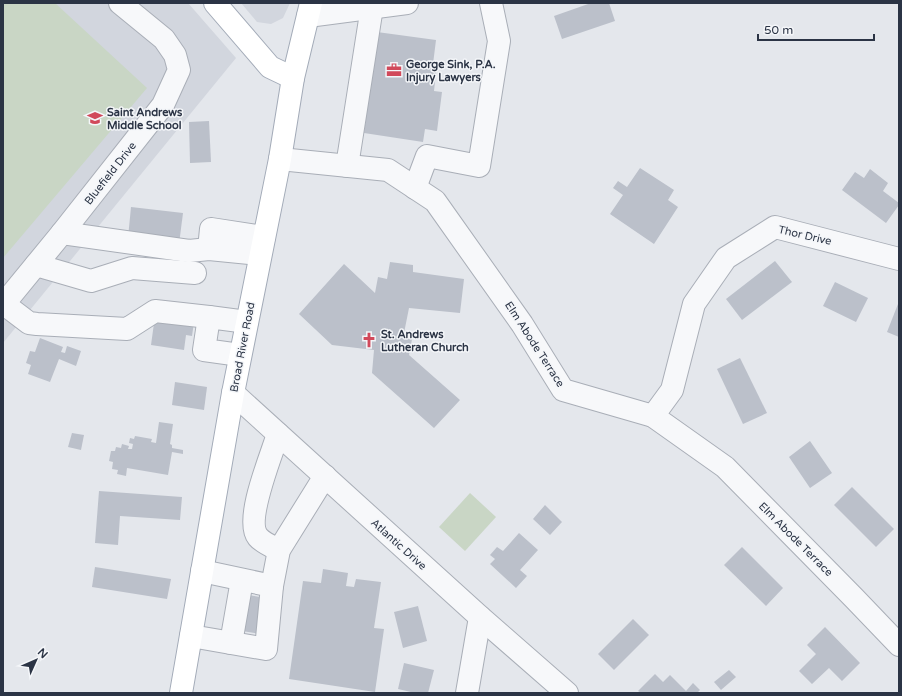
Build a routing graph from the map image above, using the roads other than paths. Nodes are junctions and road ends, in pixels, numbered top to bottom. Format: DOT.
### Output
graph roads {
  1 [pos="120,3"];
  2 [pos="215,3"];
  3 [pos="407,3"];
  4 [pos="491,3"];
  5 [pos="372,8"];
  6 [pos="310,9"];
  7 [pos="293,78"];
  8 [pos="280,159"];
  9 [pos="347,166"];
  10 [pos="415,188"];
  11 [pos="62,233"];
  12 [pos="262,245"];
  13 [pos="899,258"];
  14 [pos="36,265"];
  15 [pos="195,274"];
  16 [pos="6,294"];
  17 [pos="209,317"];
  18 [pos="247,322"];
  19 [pos="240,355"];
  20 [pos="232,392"];
  21 [pos="653,416"];
  22 [pos="278,434"];
  23 [pos="324,476"];
  24 [pos="279,550"];
  25 [pos="202,571"];
  26 [pos="242,580"];
  27 [pos="272,586"];
  28 [pos="480,617"];
  29 [pos="191,636"];
  30 [pos="231,643"];
  31 [pos="899,645"];
  32 [pos="181,693"];
  33 [pos="467,693"];
  34 [pos="567,693"];
  1 -- 11 [label="street, Bluefield Drive"];
  2 -- 7 [label="main road"];
  3 -- 5 [label="street"];
  4 -- 10 [label="street"];
  5 -- 6 [label="street"];
  5 -- 9 [label="street"];
  6 -- 7 [label="main road, Broad River Road"];
  7 -- 8 [label="main road, Broad River Road"];
  8 -- 9 [label="street, Elm Abode Terrace"];
  8 -- 12 [label="main road, Broad River Road"];
  9 -- 10 [label="street, Elm Abode Terrace"];
  10 -- 21 [label="street, Elm Abode Terrace"];
  11 -- 12 [label="street"];
  11 -- 14 [label="street, Bluefield Drive"];
  12 -- 18 [label="main road, Broad River Road"];
  13 -- 21 [label="street, Thor Drive"];
  14 -- 15 [label="street"];
  14 -- 16 [label="street, Bluefield Drive"];
  16 -- 17 [label="street"];
  17 -- 18 [label="street"];
  17 -- 19 [label="street"];
  18 -- 19 [label="main road, Broad River Road"];
  19 -- 20 [label="main road, Broad River Road"];
  20 -- 22 [label="street, Atlantic Drive"];
  20 -- 25 [label="main road, Broad River Road"];
  21 -- 31 [label="street, Elm Abode Terrace"];
  22 -- 23 [label="street, Atlantic Drive"];
  22 -- 24 [label="street"];
  23 -- 24 [label="street"];
  23 -- 28 [label="street, Atlantic Drive"];
  24 -- 27 [label="street"];
  25 -- 26 [label="street"];
  25 -- 29 [label="main road, Broad River Road"];
  26 -- 27 [label="street"];
  26 -- 30 [label="street"];
  27 -- 30 [label="street"];
  28 -- 33 [label="street"];
  28 -- 34 [label="street, Atlantic Drive"];
  29 -- 30 [label="street"];
  29 -- 32 [label="main road, Broad River Road"];
}
